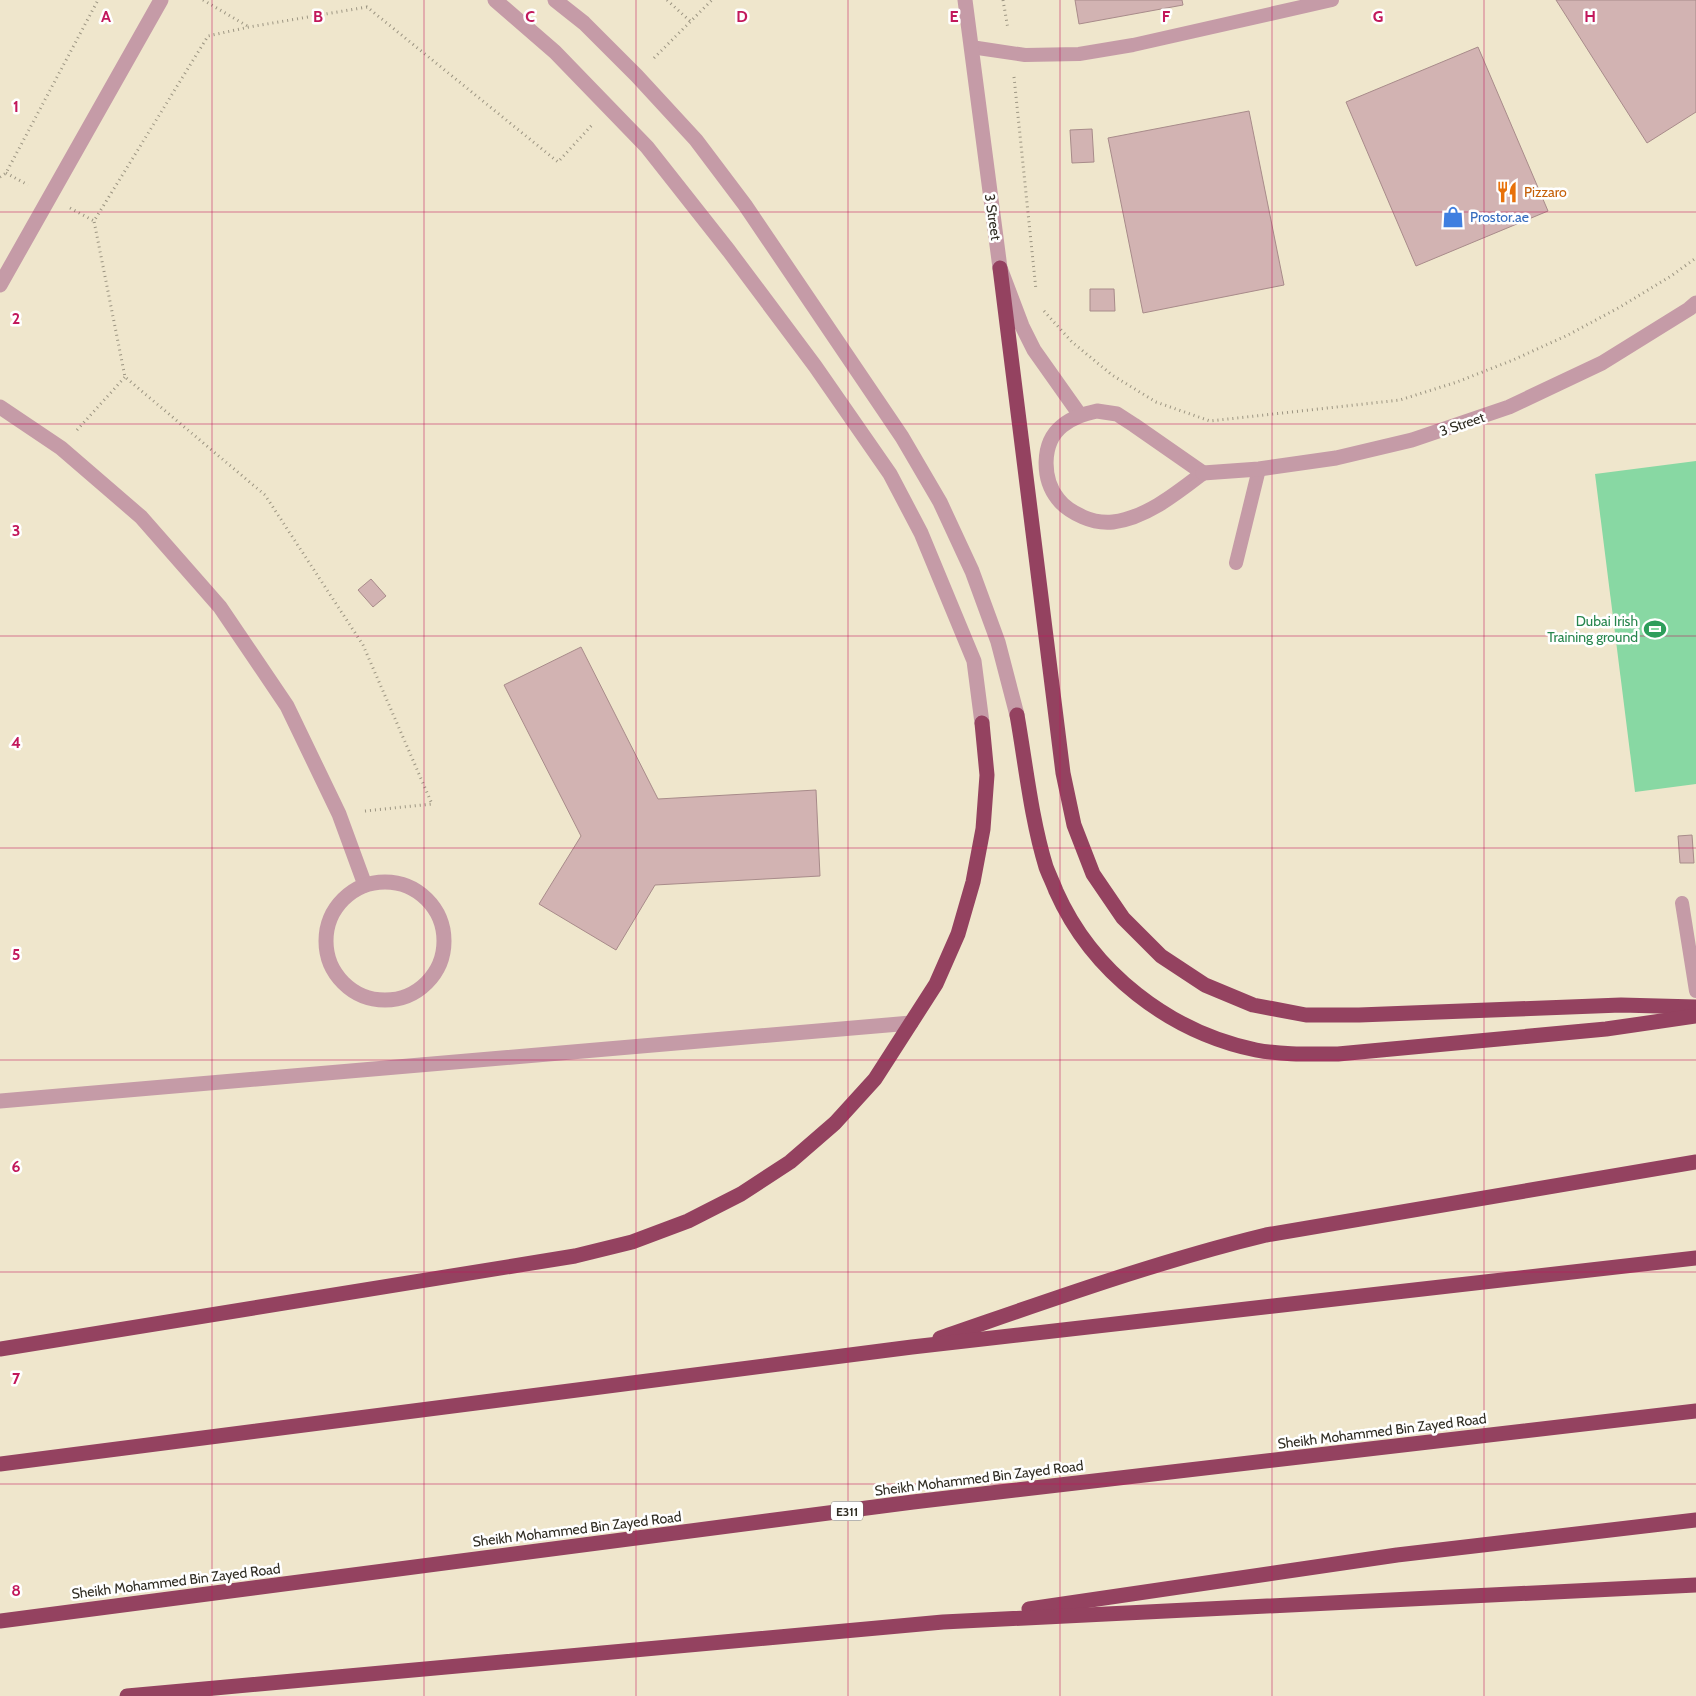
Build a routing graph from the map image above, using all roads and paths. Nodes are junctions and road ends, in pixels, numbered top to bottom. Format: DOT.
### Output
graph roads {
  1 [pos="98,0"];
  2 [pos="162,0"];
  3 [pos="203,0"];
  4 [pos="495,0"];
  5 [pos="555,0"];
  6 [pos="666,0"];
  7 [pos="712,0"];
  8 [pos="964,0"];
  9 [pos="1003,0"];
  10 [pos="1332,0"];
  11 [pos="690,21"];
  12 [pos="249,27"];
  13 [pos="971,47"];
  14 [pos="1012,53"];
  15 [pos="636,76"];
  16 [pos="608,107"];
  17 [pos="0,177"];
  18 [pos="1696,258"];
  19 [pos="1000,268"];
  20 [pos="0,284"];
  21 [pos="1037,294"];
  22 [pos="1696,303"];
  23 [pos="1043,310"];
  24 [pos="125,376"];
  25 [pos="0,407"];
  26 [pos="1080,415"];
  27 [pos="61,448"];
  28 [pos="1259,469"];
  29 [pos="1203,473"];
  30 [pos="1236,563"];
  31 [pos="1017,715"];
  32 [pos="982,723"];
  33 [pos="339,814"];
  34 [pos="365,885"];
  35 [pos="1682,903"];
  36 [pos="1696,991"];
  37 [pos="1696,1006"];
  38 [pos="1696,1016"];
  39 [pos="911,1023"];
  40 [pos="0,1101"];
  41 [pos="1696,1162"];
  42 [pos="1696,1258"];
  43 [pos="912,1347"];
  44 [pos="0,1349"];
  45 [pos="1696,1412"];
  46 [pos="0,1464"];
  47 [pos="1696,1520"];
  48 [pos="1696,1585"];
  49 [pos="0,1620"];
  50 [pos="943,1622"];
  51 [pos="126,1696"];
  1 -- 17 [label="path"];
  2 -- 20 [label="street"];
  3 -- 12 [label="path"];
  4 -- 16 [label="street"];
  5 -- 15 [label="street"];
  6 -- 11 [label="path"];
  7 -- 11 [label="path"];
  8 -- 13 [label="street, 3 Street"];
  9 -- 14 [label="path"];
  10 -- 14 [label="lane"];
  11 -- 15 [label="path"];
  12 -- 16 [label="path"];
  12 -- 24 [label="path"];
  13 -- 14 [label="lane"];
  13 -- 19 [label="street, 3 Street"];
  14 -- 21 [label="path"];
  15 -- 31 [label="street"];
  16 -- 32 [label="street"];
  18 -- 23 [label="path"];
  19 -- 26 [label="street, 3 Street"];
  19 -- 37 [label="highway"];
  22 -- 28 [label="street, 3 Street"];
  24 -- 27 [label="path"];
  24 -- 33 [label="path"];
  25 -- 27 [label="street"];
  26 -- 29 [label="street"];
  26 -- 29 [label="street"];
  27 -- 33 [label="street"];
  28 -- 29 [label="street, 3 Street"];
  28 -- 30 [label="lane"];
  31 -- 38 [label="highway"];
  32 -- 39 [label="highway"];
  33 -- 34 [label="street"];
  34 -- 34 [label="street"];
  35 -- 36 [label="lane"];
  39 -- 40 [label="street"];
  39 -- 44 [label="highway"];
  41 -- 43 [label="highway"];
  42 -- 43 [label="highway"];
  43 -- 46 [label="highway"];
  45 -- 49 [label="highway, Sheikh Mohammed Bin Zayed Road / E311"];
  47 -- 50 [label="highway"];
  48 -- 50 [label="highway"];
  50 -- 51 [label="highway"];
}
